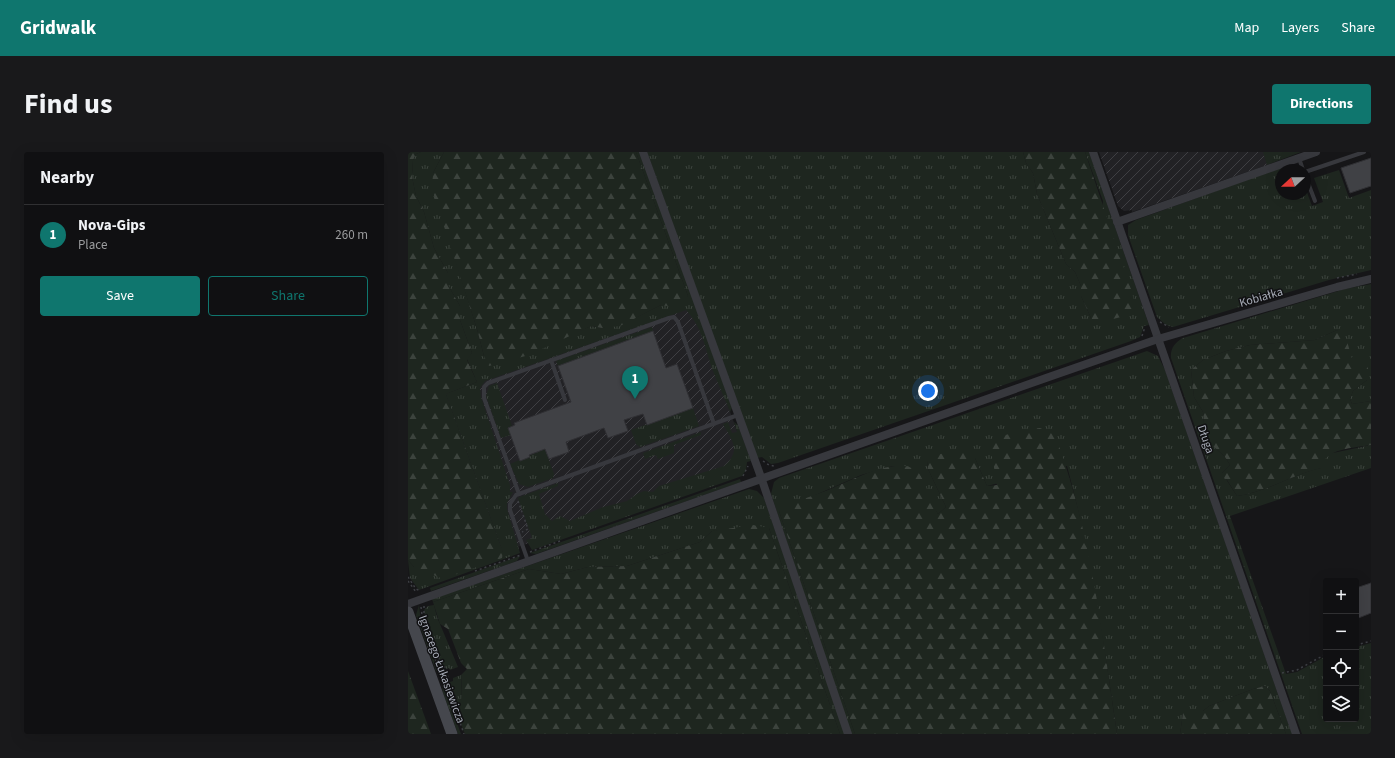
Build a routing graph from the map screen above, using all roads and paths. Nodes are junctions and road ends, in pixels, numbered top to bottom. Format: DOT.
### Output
graph roads {
  1 [pos="643,152"];
  2 [pos="1093,152"];
  3 [pos="1362,152"];
  4 [pos="1311,153"];
  5 [pos="1299,158"];
  6 [pos="1301,164"];
  7 [pos="1311,170"];
  8 [pos="1311,190"];
  9 [pos="1315,201"];
  10 [pos="1117,222"];
  11 [pos="1360,273"];
  12 [pos="1334,279"];
  13 [pos="1371,279"];
  14 [pos="1156,318"];
  15 [pos="1171,328"];
  16 [pos="1158,340"];
  17 [pos="551,360"];
  18 [pos="565,400"];
  19 [pos="738,415"];
  20 [pos="714,424"];
  21 [pos="762,480"];
  22 [pos="517,494"];
  23 [pos="524,536"];
  24 [pos="529,548"];
  25 [pos="531,551"];
  26 [pos="528,561"];
  27 [pos="408,581"];
  28 [pos="421,599"];
  29 [pos="408,604"];
  30 [pos="408,612"];
  31 [pos="1371,641"];
  32 [pos="1359,644"];
  33 [pos="1323,656"];
  34 [pos="1275,675"];
  35 [pos="452,734"];
  36 [pos="463,734"];
  37 [pos="848,734"];
  38 [pos="1296,734"];
  1 -- 19 [label="street"];
  2 -- 10 [label="street, Długa"];
  3 -- 7 [label="lane"];
  4 -- 5 [label="street"];
  5 -- 6 [label="lane"];
  5 -- 10 [label="street"];
  8 -- 9 [label="lane"];
  10 -- 16 [label="street, Długa"];
  11 -- 12 [label="path"];
  13 -- 16 [label="street, Kobiałka"];
  14 -- 15 [label="path"];
  16 -- 21 [label="street, Kobiałka"];
  16 -- 34 [label="street, Długa"];
  17 -- 18 [label="lane"];
  17 -- 20 [label="lane"];
  17 -- 22 [label="lane"];
  19 -- 20 [label="lane"];
  19 -- 21 [label="street"];
  20 -- 22 [label="lane"];
  21 -- 26 [label="street, Kobiałka"];
  21 -- 37 [label="street"];
  22 -- 23 [label="path"];
  22 -- 26 [label="lane"];
  24 -- 25 [label="path"];
  26 -- 28 [label="street, Kobiałka"];
  27 -- 28 [label="path"];
  28 -- 29 [label="street, Kobiałka"];
  28 -- 36 [label="path"];
  28 -- 36 [label="path"];
  30 -- 35 [label="main road, Ignacego Łukasiewicza"];
  31 -- 32 [label="path"];
  33 -- 34 [label="path"];
  34 -- 38 [label="street, Długa"];
}
